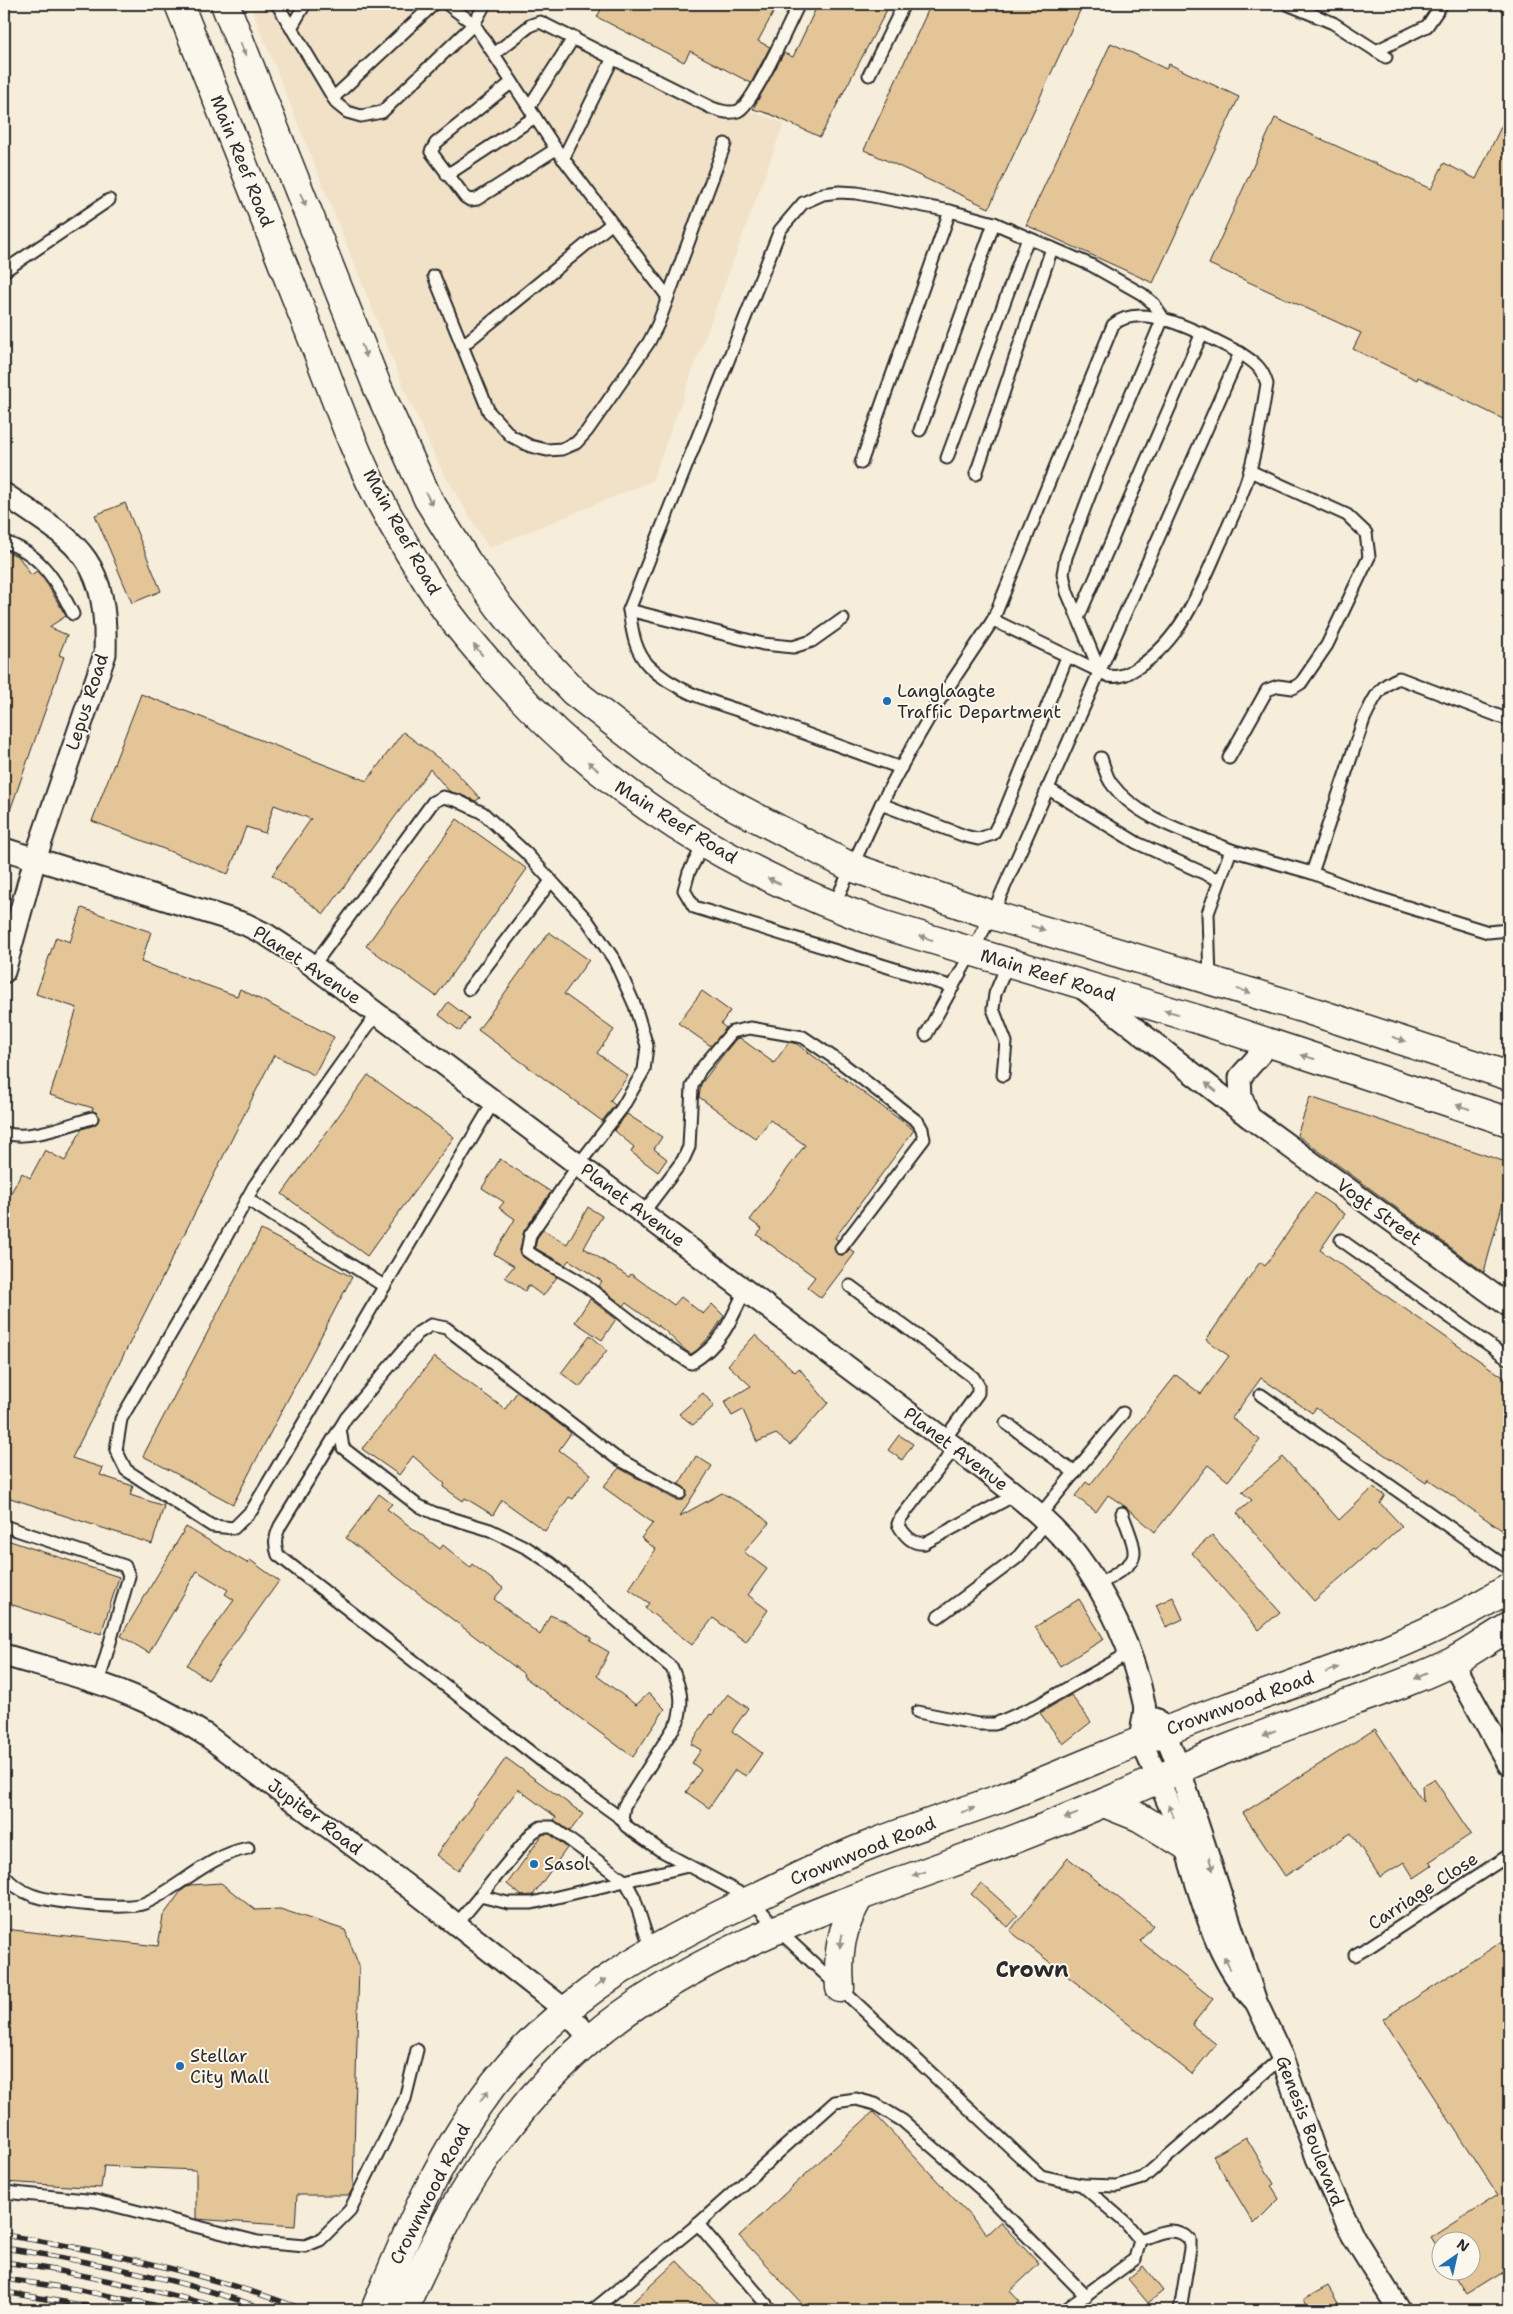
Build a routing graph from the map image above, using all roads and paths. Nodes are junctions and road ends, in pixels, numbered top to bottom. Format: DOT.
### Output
graph roads {
  1 [pos="179,4"];
  2 [pos="225,4"];
  3 [pos="277,4"];
  4 [pos="305,4"];
  5 [pos="434,4"];
  6 [pos="447,4"];
  7 [pos="485,4"];
  8 [pos="799,4"];
  9 [pos="904,4"];
  10 [pos="1287,4"];
  11 [pos="1442,4"];
  12 [pos="474,24"];
  13 [pos="291,28"];
  14 [pos="574,37"];
  15 [pos="494,54"];
  16 [pos="614,58"];
  17 [pos="869,75"];
  18 [pos="512,82"];
  19 [pos="334,98"];
  20 [pos="532,112"];
  21 [pos="725,144"];
  22 [pos="556,149"];
  23 [pos="563,159"];
  24 [pos="448,174"];
  25 [pos="109,200"];
  26 [pos="950,211"];
  27 [pos="994,223"];
  28 [pos="611,224"];
  29 [pos="1028,238"];
  30 [pos="1052,248"];
  31 [pos="4,272"];
  32 [pos="434,276"];
  33 [pos="667,296"];
  34 [pos="1163,318"];
  35 [pos="1202,333"];
  36 [pos="462,346"];
  37 [pos="1240,353"];
  38 [pos="920,430"];
  39 [pos="947,458"];
  40 [pos="861,464"];
  41 [pos="1250,471"];
  42 [pos="976,474"];
  43 [pos="4,494"];
  44 [pos="4,542"];
  45 [pos="629,610"];
  46 [pos="73,614"];
  47 [pos="1078,618"];
  48 [pos="843,619"];
  49 [pos="993,620"];
  50 [pos="1067,657"];
  51 [pos="1100,672"];
  52 [pos="1509,720"];
  53 [pos="1101,758"];
  54 [pos="1229,758"];
  55 [pos="901,768"];
  56 [pos="1048,788"];
  57 [pos="881,804"];
  58 [pos="704,844"];
  59 [pos="4,849"];
  60 [pos="1231,850"];
  61 [pos="35,859"];
  62 [pos="851,867"];
  63 [pos="1312,872"];
  64 [pos="1219,880"];
  65 [pos="551,881"];
  66 [pos="833,907"];
  67 [pos="992,915"];
  68 [pos="1509,930"];
  69 [pos="972,952"];
  70 [pos="1008,963"];
  71 [pos="313,966"];
  72 [pos="4,972"];
  73 [pos="1210,982"];
  74 [pos="1078,984"];
  75 [pos="953,987"];
  76 [pos="469,989"];
  77 [pos="376,1013"];
  78 [pos="1200,1020"];
  79 [pos="926,1035"];
  80 [pos="1269,1044"];
  81 [pos="1003,1075"];
  82 [pos="1509,1076"];
  83 [pos="494,1101"];
  84 [pos="1249,1117"];
  85 [pos="92,1118"];
  86 [pos="1509,1122"];
  87 [pos="4,1133"];
  88 [pos="579,1164"];
  89 [pos="247,1199"];
  90 [pos="643,1213"];
  91 [pos="1341,1240"];
  92 [pos="841,1248"];
  93 [pos="384,1286"];
  94 [pos="850,1286"];
  95 [pos="745,1290"];
  96 [pos="1509,1306"];
  97 [pos="1509,1359"];
  98 [pos="1261,1395"];
  99 [pos="1123,1413"];
  100 [pos="1006,1423"];
  101 [pos="340,1428"];
  102 [pos="949,1444"];
  103 [pos="1074,1473"];
  104 [pos="680,1493"];
  105 [pos="1015,1494"];
  106 [pos="1122,1513"];
  107 [pos="1043,1519"];
  108 [pos="4,1526"];
  109 [pos="1509,1569"];
  110 [pos="1097,1586"];
  111 [pos="1509,1588"];
  112 [pos="938,1617"];
  113 [pos="1509,1627"];
  114 [pos="1130,1653"];
  115 [pos="4,1655"];
  116 [pos="1452,1662"];
  117 [pos="98,1684"];
  118 [pos="918,1712"];
  119 [pos="1153,1735"];
  120 [pos="1509,1765"];
  121 [pos="1168,1773"];
  122 [pos="1104,1803"];
  123 [pos="622,1819"];
  124 [pos="1185,1846"];
  125 [pos="248,1848"];
  126 [pos="1509,1855"];
  127 [pos="688,1866"];
  128 [pos="4,1875"];
  129 [pos="626,1882"];
  130 [pos="480,1896"];
  131 [pos="859,1897"];
  132 [pos="751,1899"];
  133 [pos="456,1925"];
  134 [pos="778,1930"];
  135 [pos="651,1950"];
  136 [pos="1355,1955"];
  137 [pos="840,1988"];
  138 [pos="1256,2002"];
  139 [pos="564,2009"];
  140 [pos="591,2038"];
  141 [pos="417,2050"];
  142 [pos="1282,2057"];
  143 [pos="1082,2185"];
  144 [pos="4,2192"];
  145 [pos="698,2224"];
  146 [pos="1140,2240"];
  147 [pos="1086,2296"];
  148 [pos="375,2310"];
  149 [pos="403,2310"];
  150 [pos="593,2310"];
  151 [pos="771,2310"];
  152 [pos="1065,2310"];
  153 [pos="1180,2310"];
  154 [pos="1399,2310"];
  58 -- 1 [label="main road, Main Reef Road, one-way"];
  2 -- 62 [label="main road, one-way"];
  3 -- 13 [label="lane"];
  4 -- 13 [label="lane"];
  5 -- 19 [label="lane"];
  6 -- 12 [label="lane"];
  7 -- 12 [label="lane"];
  8 -- 16 [label="lane"];
  9 -- 17 [label="lane"];
  10 -- 11 [label="lane"];
  12 -- 15 [label="lane"];
  12 -- 19 [label="lane"];
  13 -- 19 [label="lane"];
  14 -- 15 [label="lane"];
  14 -- 16 [label="lane"];
  14 -- 20 [label="lane"];
  15 -- 18 [label="lane"];
  16 -- 23 [label="lane"];
  18 -- 20 [label="lane"];
  18 -- 24 [label="lane"];
  20 -- 22 [label="lane"];
  20 -- 24 [label="lane"];
  21 -- 33 [label="lane"];
  22 -- 23 [label="lane"];
  22 -- 24 [label="lane"];
  23 -- 28 [label="lane"];
  25 -- 31 [label="lane"];
  26 -- 27 [label="lane"];
  26 -- 40 [label="lane"];
  26 -- 45 [label="lane"];
  27 -- 29 [label="lane"];
  27 -- 38 [label="lane"];
  28 -- 33 [label="lane"];
  28 -- 36 [label="lane"];
  29 -- 30 [label="lane"];
  29 -- 39 [label="lane"];
  30 -- 34 [label="lane"];
  30 -- 42 [label="lane"];
  32 -- 36 [label="lane"];
  33 -- 36 [label="lane"];
  34 -- 35 [label="lane"];
  34 -- 47 [label="lane"];
  34 -- 49 [label="lane"];
  35 -- 37 [label="lane"];
  35 -- 47 [label="lane"];
  37 -- 41 [label="lane"];
  37 -- 51 [label="lane"];
  41 -- 51 [label="lane"];
  41 -- 54 [label="lane"];
  43 -- 61 [label="street, Lepus Road"];
  44 -- 46 [label="lane"];
  45 -- 48 [label="lane"];
  45 -- 55 [label="lane"];
  47 -- 51 [label="lane"];
  49 -- 50 [label="lane"];
  49 -- 55 [label="lane"];
  50 -- 51 [label="lane"];
  50 -- 57 [label="lane"];
  51 -- 56 [label="lane"];
  52 -- 63 [label="lane"];
  53 -- 60 [label="lane"];
  55 -- 57 [label="lane"];
  56 -- 64 [label="lane"];
  56 -- 67 [label="lane"];
  57 -- 62 [label="lane"];
  66 -- 58 [label="main road, Main Reef Road, one-way"];
  58 -- 75 [label="lane"];
  59 -- 61 [label="street, Planet Avenue"];
  60 -- 63 [label="lane"];
  60 -- 64 [label="lane"];
  61 -- 71 [label="street, Planet Avenue"];
  61 -- 72 [label="street, Lepus Road"];
  62 -- 66 [label="lane"];
  62 -- 67 [label="main road"];
  63 -- 68 [label="lane"];
  64 -- 73 [label="lane"];
  65 -- 71 [label="lane"];
  65 -- 76 [label="lane"];
  65 -- 88 [label="lane"];
  69 -- 66 [label="main road, Main Reef Road, one-way"];
  67 -- 69 [label="lane"];
  67 -- 73 [label="main road, one-way"];
  69 -- 70 [label="main road, Main Reef Road"];
  69 -- 75 [label="lane"];
  70 -- 74 [label="main road, Main Reef Road"];
  70 -- 81 [label="lane"];
  71 -- 77 [label="street, Planet Avenue"];
  73 -- 78 [label="main road"];
  73 -- 82 [label="main road, one-way"];
  78 -- 74 [label="main road, Main Reef Road, one-way"];
  84 -- 74 [label="street, Vogt Street, one-way"];
  75 -- 79 [label="lane"];
  77 -- 83 [label="street, Planet Avenue"];
  77 -- 89 [label="lane"];
  78 -- 80 [label="main road, Main Reef Road"];
  80 -- 84 [label="street"];
  86 -- 80 [label="main road, Main Reef Road, one-way"];
  83 -- 88 [label="street, Planet Avenue"];
  83 -- 93 [label="lane"];
  84 -- 96 [label="street, Vogt Street"];
  85 -- 87 [label="lane"];
  88 -- 90 [label="street, Planet Avenue"];
  88 -- 95 [label="lane"];
  89 -- 93 [label="lane"];
  89 -- 93 [label="lane"];
  90 -- 92 [label="lane"];
  90 -- 95 [label="street, Planet Avenue"];
  91 -- 97 [label="lane"];
  94 -- 102 [label="lane"];
  95 -- 102 [label="street, Planet Avenue"];
  98 -- 109 [label="lane"];
  99 -- 103 [label="lane"];
  100 -- 103 [label="lane"];
  101 -- 104 [label="lane"];
  101 -- 123 [label="lane"];
  101 -- 123 [label="lane"];
  102 -- 105 [label="street, Planet Avenue"];
  102 -- 105 [label="lane"];
  103 -- 107 [label="lane"];
  105 -- 107 [label="street, Planet Avenue"];
  106 -- 110 [label="lane"];
  107 -- 110 [label="street, Planet Avenue"];
  107 -- 112 [label="lane"];
  108 -- 117 [label="lane"];
  110 -- 114 [label="street, Planet Avenue"];
  119 -- 111 [label="main road, Crownwood Road, one-way"];
  113 -- 116 [label="main road, Crownwood Road"];
  114 -- 118 [label="lane"];
  114 -- 119 [label="street, Planet Avenue"];
  115 -- 117 [label="street, Jupiter Road"];
  116 -- 120 [label="street"];
  116 -- 121 [label="main road, Crownwood Road, one-way"];
  117 -- 133 [label="street, Jupiter Road"];
  119 -- 121 [label="street, Planet Avenue"];
  132 -- 119 [label="main road, Crownwood Road, one-way"];
  121 -- 122 [label="main road, Crownwood Road"];
  124 -- 121 [label="street, Genesis Boulevard, one-way"];
  121 -- 138 [label="street, Genesis Boulevard, one-way"];
  122 -- 124 [label="main road"];
  122 -- 131 [label="main road, Crownwood Road, one-way"];
  123 -- 127 [label="lane"];
  138 -- 124 [label="street, Genesis Boulevard, one-way"];
  125 -- 128 [label="lane"];
  126 -- 136 [label="lane, Carriage Close"];
  127 -- 129 [label="lane"];
  127 -- 132 [label="lane"];
  129 -- 130 [label="lane"];
  129 -- 130 [label="lane"];
  129 -- 135 [label="lane"];
  130 -- 133 [label="lane"];
  131 -- 134 [label="main road, Crownwood Road"];
  131 -- 137 [label="main road, one-way"];
  132 -- 134 [label="lane"];
  132 -- 135 [label="main road, Crownwood Road"];
  133 -- 139 [label="street, Jupiter Road"];
  134 -- 137 [label="lane"];
  134 -- 140 [label="main road, Crownwood Road"];
  139 -- 135 [label="main road, Crownwood Road, one-way"];
  137 -- 143 [label="lane"];
  138 -- 142 [label="street, Genesis Boulevard"];
  139 -- 140 [label="street, Jupiter Road"];
  148 -- 139 [label="main road, Crownwood Road, one-way"];
  140 -- 149 [label="main road, Crownwood Road"];
  141 -- 144 [label="lane"];
  142 -- 143 [label="lane"];
  142 -- 154 [label="street, Genesis Boulevard"];
  143 -- 146 [label="lane"];
  145 -- 147 [label="lane"];
  145 -- 150 [label="lane"];
  145 -- 151 [label="lane"];
  146 -- 147 [label="lane"];
  146 -- 153 [label="lane"];
  147 -- 152 [label="lane"];
}
